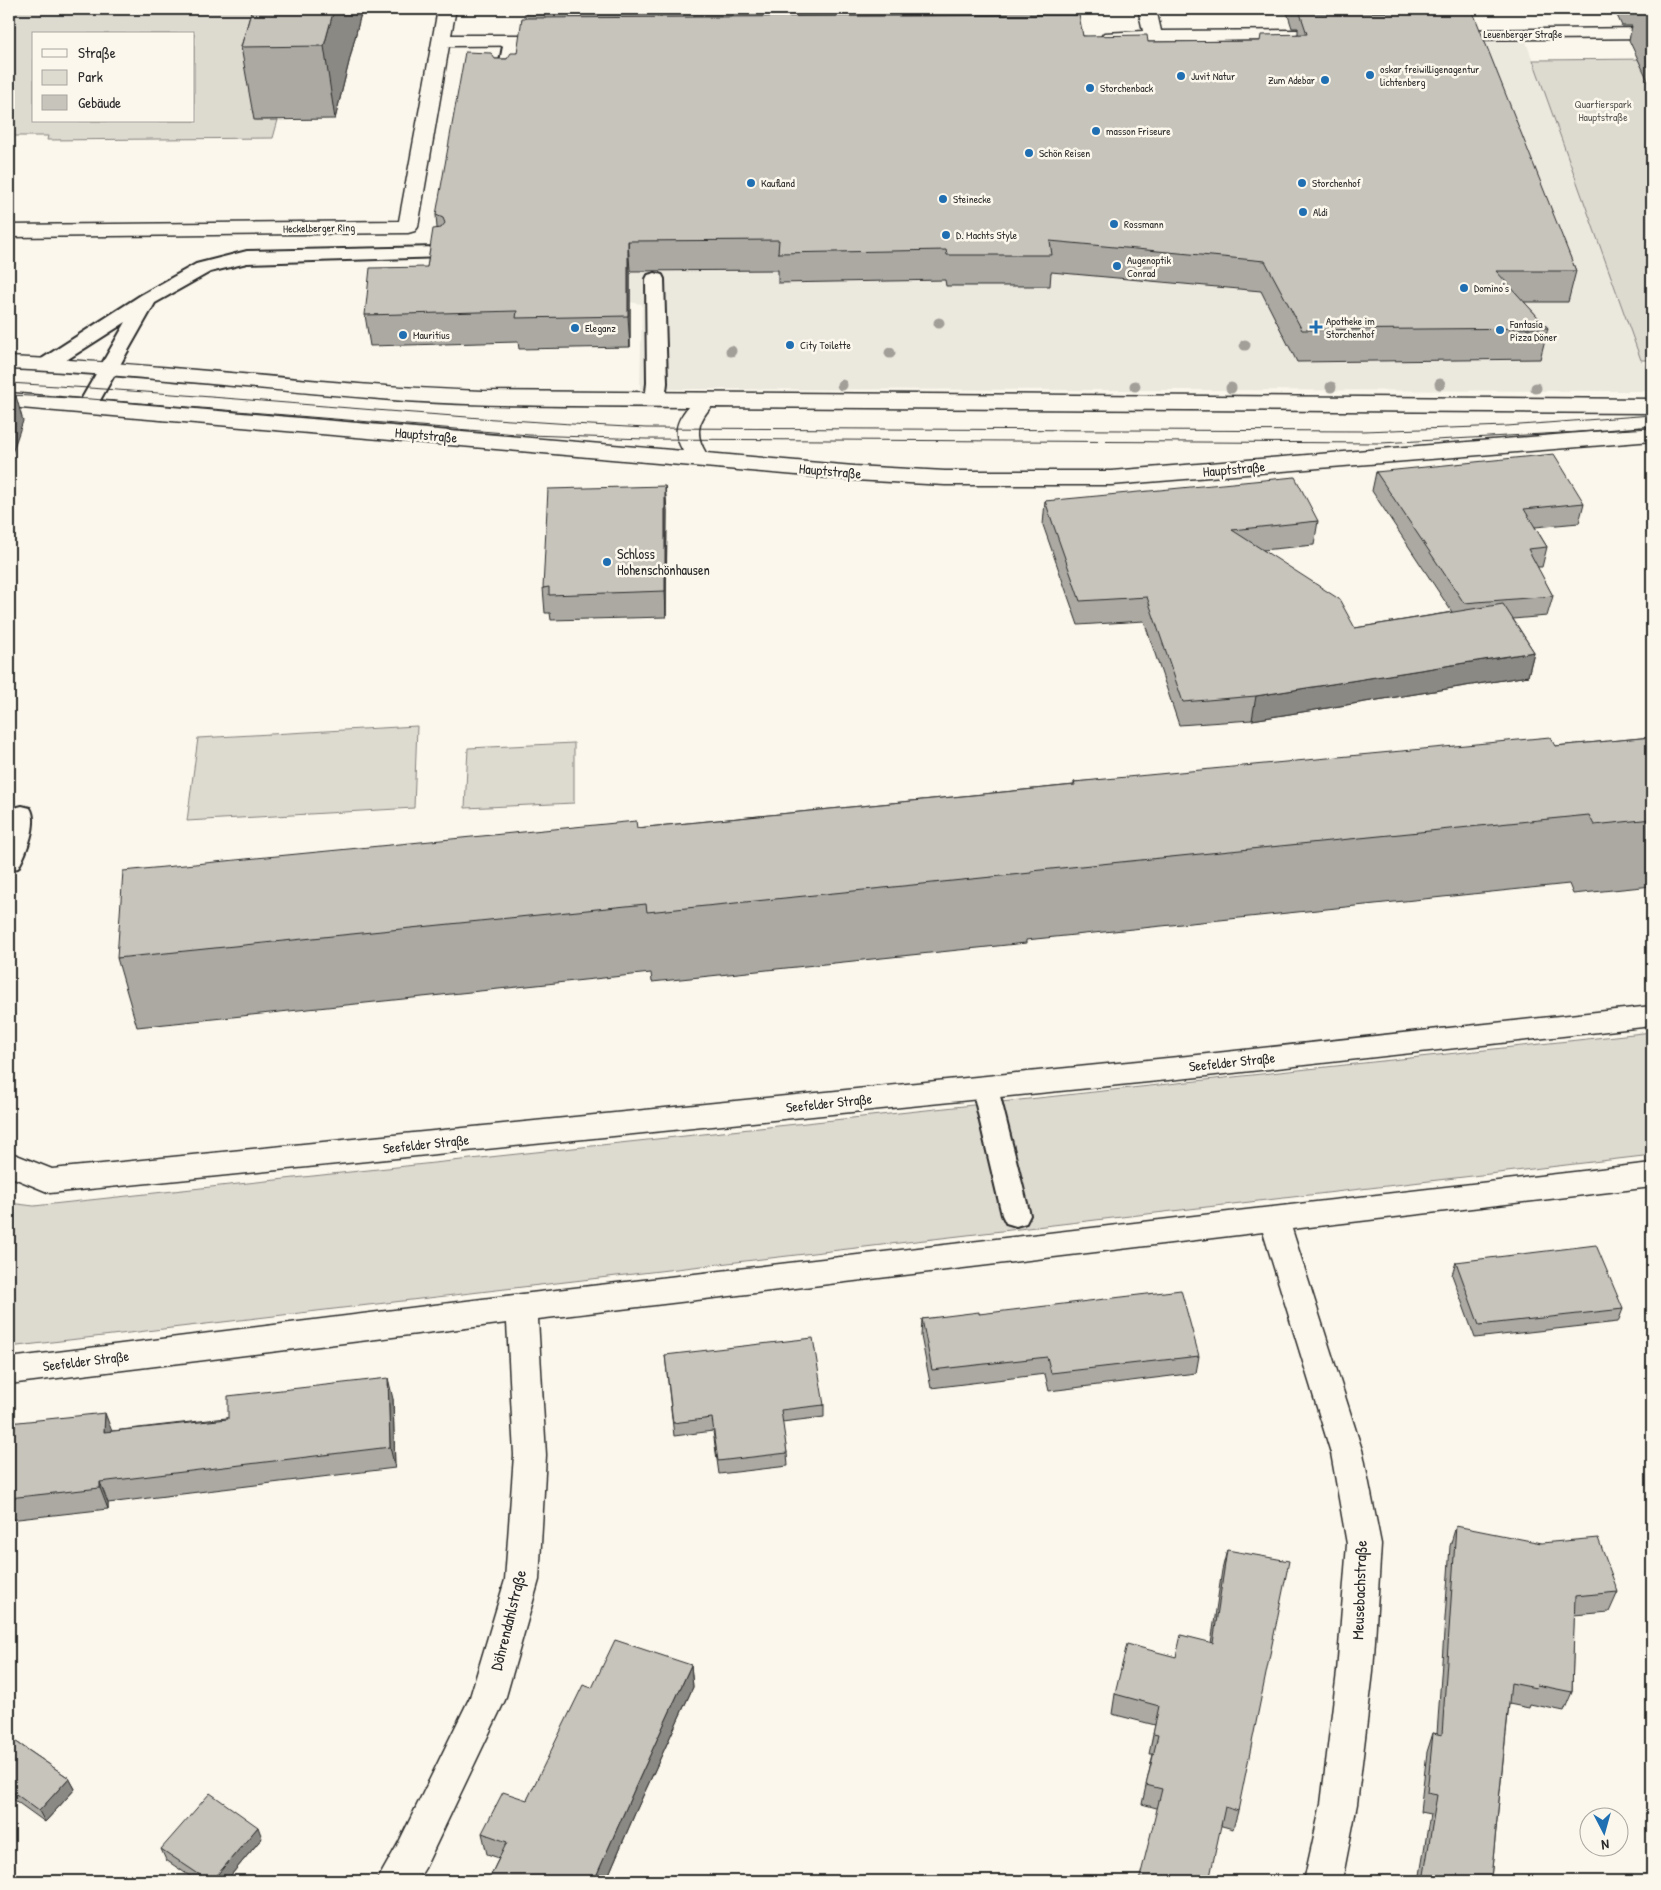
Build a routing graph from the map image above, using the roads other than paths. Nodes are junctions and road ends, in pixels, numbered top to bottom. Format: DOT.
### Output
graph roads {
  1 [pos="447,9"];
  2 [pos="1147,9"];
  3 [pos="1652,33"];
  4 [pos="1318,35"];
  5 [pos="1426,35"];
  6 [pos="1095,37"];
  7 [pos="1153,37"];
  8 [pos="512,40"];
  9 [pos="571,40"];
  10 [pos="441,41"];
  11 [pos="504,82"];
  12 [pos="9,231"];
  13 [pos="438,253"];
  14 [pos="655,279"];
  15 [pos="148,299"];
  16 [pos="9,363"];
  17 [pos="47,364"];
  18 [pos="109,368"];
  19 [pos="9,400"];
  20 [pos="655,400"];
  21 [pos="706,400"];
  22 [pos="88,405"];
  23 [pos="1650,412"];
  24 [pos="1652,434"];
  25 [pos="698,460"];
  26 [pos="22,814"];
  27 [pos="9,862"];
  28 [pos="1652,1016"];
  29 [pos="985,1088"];
  30 [pos="9,1164"];
  31 [pos="1652,1175"];
  32 [pos="1016,1215"];
  33 [pos="1274,1219"];
  34 [pos="522,1307"];
  35 [pos="9,1371"];
  36 [pos="396,1881"];
  37 [pos="1323,1881"];
  1 -- 10 [label="street, Heckelberger Ring"];
  2 -- 7 [label="street"];
  3 -- 5 [label="street, Leuenberger Straße"];
  4 -- 7 [label="street"];
  6 -- 7 [label="street"];
  8 -- 9 [label="street"];
  8 -- 10 [label="street"];
  8 -- 11 [label="lane"];
  10 -- 12 [label="street, Heckelberger Ring"];
  13 -- 15 [label="lane"];
  14 -- 20 [label="lane"];
  15 -- 17 [label="lane"];
  15 -- 18 [label="lane"];
  16 -- 17 [label="street"];
  17 -- 18 [label="street"];
  18 -- 20 [label="street"];
  18 -- 22 [label="lane"];
  19 -- 22 [label="street, Hauptstraße"];
  20 -- 21 [label="street"];
  21 -- 23 [label="street"];
  21 -- 25 [label="street"];
  22 -- 25 [label="street, Hauptstraße"];
  24 -- 25 [label="street, Hauptstraße"];
  26 -- 27 [label="lane"];
  28 -- 29 [label="street, Seefelder Straße"];
  29 -- 30 [label="street, Seefelder Straße"];
  29 -- 32 [label="lane"];
  31 -- 33 [label="street, Seefelder Straße"];
  33 -- 34 [label="street, Seefelder Straße"];
  33 -- 37 [label="street, Meusebachstraße"];
  34 -- 35 [label="street, Seefelder Straße"];
  34 -- 36 [label="street, Döhrendahlstraße"];
}
